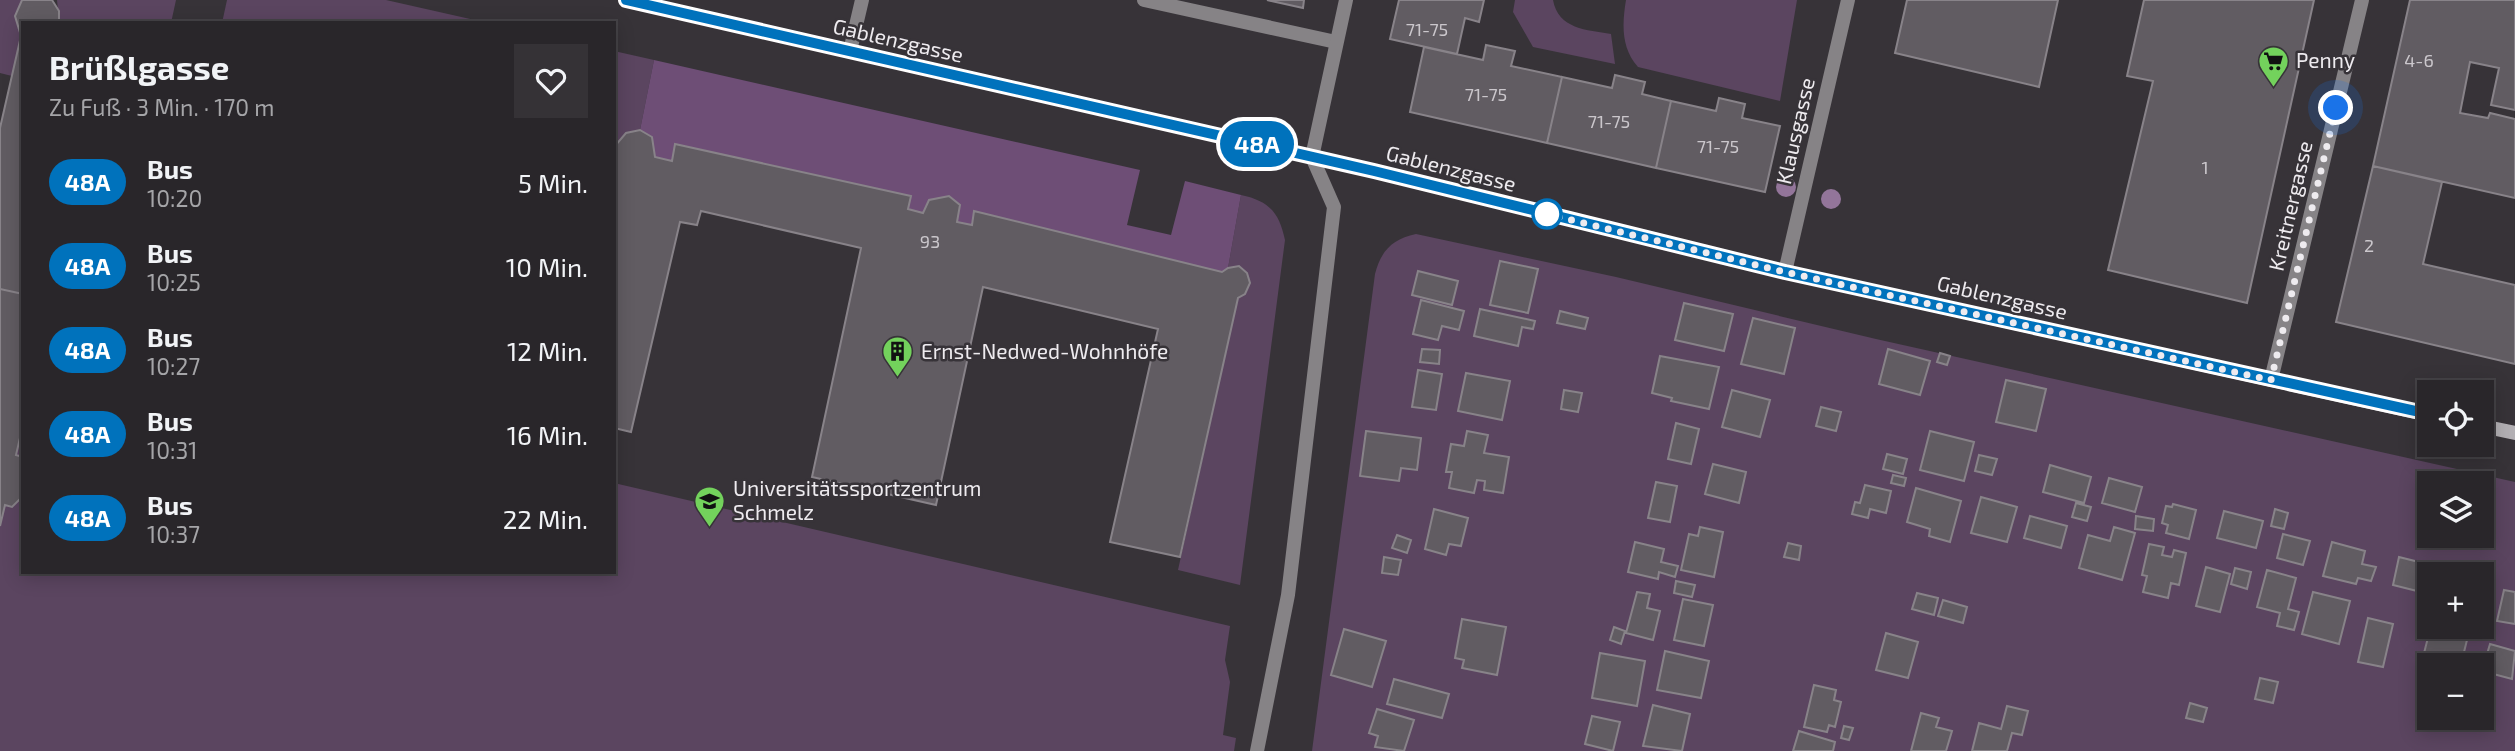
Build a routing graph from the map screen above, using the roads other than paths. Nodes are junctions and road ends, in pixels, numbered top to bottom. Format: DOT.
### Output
graph roads {
  1 [pos="626,0"];
  2 [pos="862,0"];
  3 [pos="1144,0"];
  4 [pos="1346,0"];
  5 [pos="1849,0"];
  6 [pos="2362,0"];
  7 [pos="1336,42"];
  8 [pos="850,51"];
  9 [pos="1312,157"];
  10 [pos="1785,272"];
  11 [pos="2271,380"];
  12 [pos="2417,412"];
  13 [pos="2494,429"];
  14 [pos="2515,433"];
  15 [pos="1257,751"];
  1 -- 8 [label="main road, Gablenzgasse"];
  2 -- 8 [label="street"];
  3 -- 7 [label="street"];
  4 -- 7 [label="street"];
  5 -- 10 [label="street, Klausgasse"];
  6 -- 11 [label="street, Kreitnergasse"];
  7 -- 9 [label="street"];
  8 -- 9 [label="main road, Gablenzgasse"];
  9 -- 10 [label="main road, Gablenzgasse"];
  9 -- 15 [label="street"];
  10 -- 11 [label="main road, Gablenzgasse"];
  11 -- 12 [label="main road, Gablenzgasse"];
  13 -- 14 [label="main road"];
}
